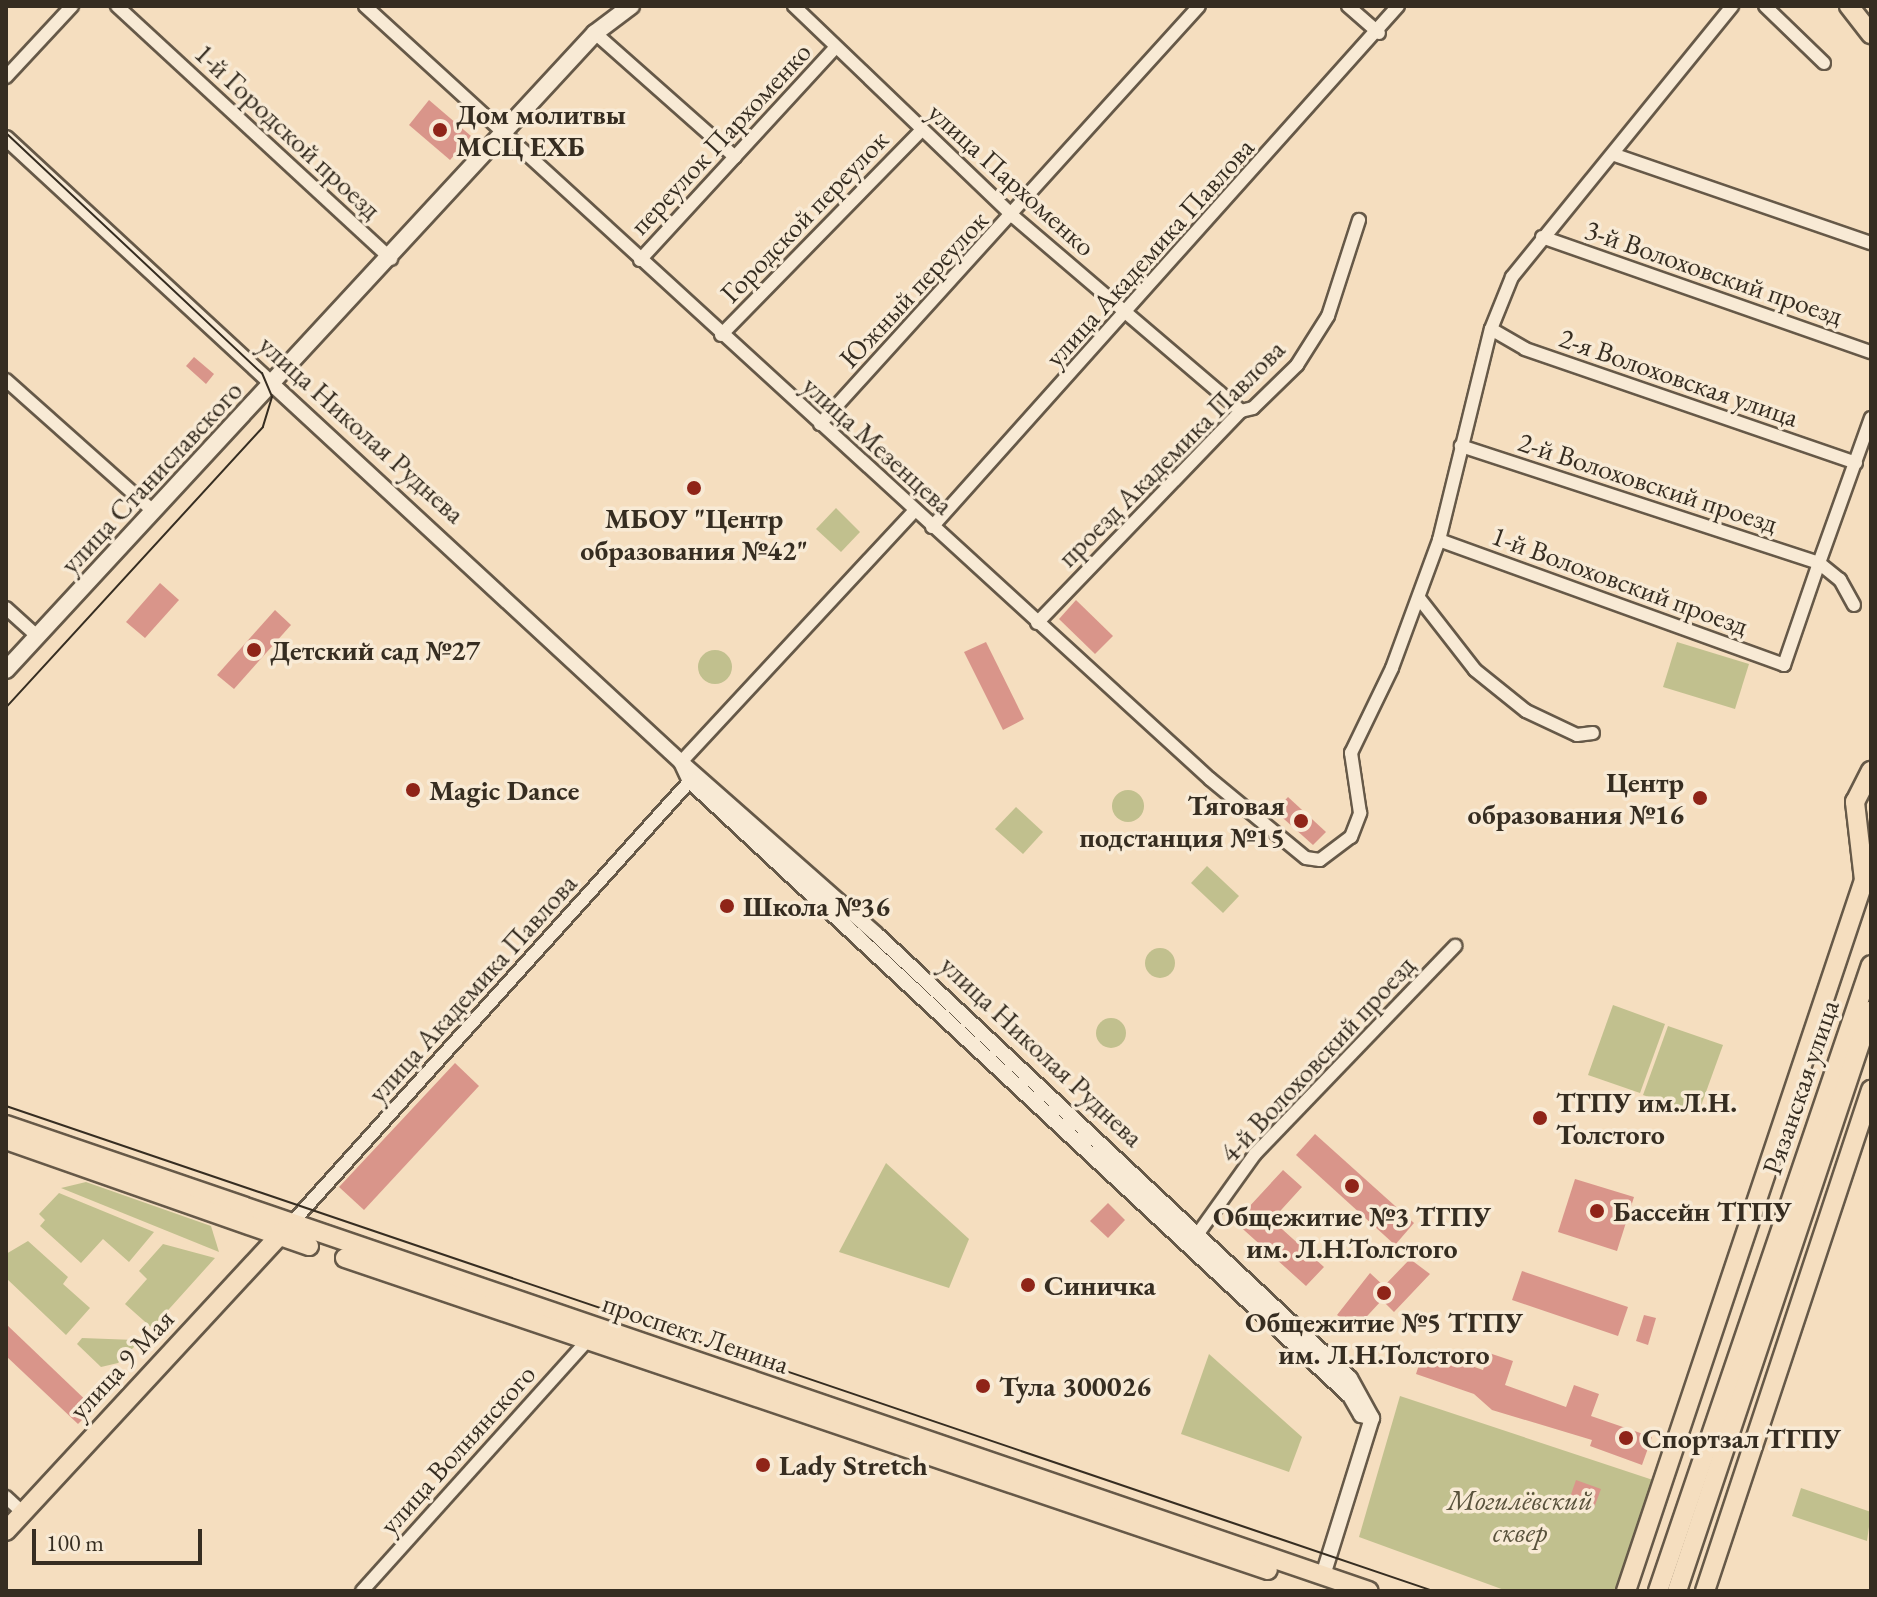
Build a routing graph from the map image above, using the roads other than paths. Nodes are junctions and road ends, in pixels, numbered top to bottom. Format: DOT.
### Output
graph roads {
  1 [pos="72,6"];
  2 [pos="117,6"];
  3 [pos="365,6"];
  4 [pos="794,6"];
  5 [pos="1199,6"];
  6 [pos="1348,6"];
  7 [pos="1398,6"];
  8 [pos="1732,6"];
  9 [pos="1765,6"];
  10 [pos="1849,6"];
  11 [pos="620,9"];
  12 [pos="595,33"];
  13 [pos="1379,33"];
  14 [pos="1871,34"];
  15 [pos="835,48"];
  16 [pos="1824,63"];
  17 [pos="6,77"];
  18 [pos="921,131"];
  19 [pos="503,133"];
  20 [pos="6,138"];
  21 [pos="1615,155"];
  22 [pos="735,157"];
  23 [pos="1014,217"];
  24 [pos="1359,220"];
  25 [pos="1542,237"];
  26 [pos="1871,243"];
  27 [pos="391,259"];
  28 [pos="640,260"];
  29 [pos="1128,312"];
  30 [pos="1491,329"];
  31 [pos="721,335"];
  32 [pos="1871,352"];
  33 [pos="6,380"];
  34 [pos="272,386"];
  35 [pos="1241,411"];
  36 [pos="1871,418"];
  37 [pos="820,424"];
  38 [pos="1461,446"];
  39 [pos="1856,463"];
  40 [pos="153,511"];
  41 [pos="914,511"];
  42 [pos="932,527"];
  43 [pos="1439,540"];
  44 [pos="1819,563"];
  45 [pos="1419,598"];
  46 [pos="1854,605"];
  47 [pos="6,608"];
  48 [pos="1037,623"];
  49 [pos="37,636"];
  50 [pos="6,670"];
  51 [pos="1593,733"];
  52 [pos="681,762"];
  53 [pos="1871,771"];
  54 [pos="690,781"];
  55 [pos="1455,946"];
  56 [pos="1871,965"];
  57 [pos="1871,1011"];
  58 [pos="1871,1090"];
  59 [pos="6,1125"];
  60 [pos="6,1140"];
  61 [pos="284,1231"];
  62 [pos="1194,1240"];
  63 [pos="588,1340"];
  64 [pos="6,1497"];
  65 [pos="22,1512"];
  66 [pos="6,1531"];
  67 [pos="1324,1585"];
  68 [pos="362,1591"];
  69 [pos="1369,1591"];
  70 [pos="1626,1591"];
  71 [pos="1658,1591"];
  72 [pos="1677,1591"];
  73 [pos="1705,1591"];
  1 -- 17 [label="street"];
  2 -- 27 [label="street, 1-й Городской проезд"];
  3 -- 19 [label="street, улица Мезенцева"];
  4 -- 15 [label="street, улица Пархоменко"];
  5 -- 23 [label="street, Южный переулок"];
  6 -- 13 [label="street"];
  7 -- 13 [label="street, улица Академика Павлова"];
  8 -- 21 [label="street"];
  9 -- 16 [label="street"];
  10 -- 14 [label="main road"];
  11 -- 12 [label="main road, улица Станиславского"];
  12 -- 19 [label="main road, улица Станиславского"];
  12 -- 22 [label="street"];
  13 -- 29 [label="street, улица Академика Павлова"];
  15 -- 18 [label="street, улица Пархоменко"];
  15 -- 22 [label="street, переулок Пархоменко"];
  18 -- 23 [label="street, улица Пархоменко"];
  18 -- 31 [label="street, Городской переулок"];
  19 -- 27 [label="main road, улица Станиславского"];
  19 -- 28 [label="street, улица Мезенцева"];
  20 -- 34 [label="street, улица Николая Руднева"];
  21 -- 25 [label="street"];
  21 -- 26 [label="street"];
  22 -- 28 [label="street, переулок Пархоменко"];
  23 -- 29 [label="street, улица Пархоменко"];
  23 -- 37 [label="street, Южный переулок"];
  24 -- 35 [label="street, проезд Академика Павлова"];
  25 -- 30 [label="street"];
  25 -- 32 [label="street, 3-й Волоховский проезд"];
  27 -- 34 [label="main road, улица Станиславского"];
  28 -- 31 [label="street, улица Мезенцева"];
  29 -- 35 [label="street, улица Пархоменко"];
  29 -- 42 [label="street, улица Академика Павлова"];
  30 -- 38 [label="street"];
  30 -- 39 [label="street, 2-я Волоховская улица"];
  31 -- 37 [label="street, улица Мезенцева"];
  33 -- 40 [label="street"];
  34 -- 40 [label="main road, улица Станиславского"];
  34 -- 52 [label="street, улица Николая Руднева"];
  35 -- 48 [label="street, проезд Академика Павлова"];
  36 -- 39 [label="street"];
  37 -- 41 [label="street, улица Мезенцева"];
  38 -- 43 [label="street"];
  38 -- 44 [label="street, 2-й Волоховский проезд"];
  39 -- 44 [label="street"];
  40 -- 49 [label="main road, улица Станиславского"];
  41 -- 42 [label="street, улица Мезенцева"];
  41 -- 52 [label="street"];
  42 -- 48 [label="street, улица Мезенцева"];
  43 -- 44 [label="street, 1-й Волоховский проезд"];
  43 -- 45 [label="street"];
  44 -- 46 [label="street"];
  45 -- 48 [label="street, улица Мезенцева"];
  45 -- 51 [label="street"];
  47 -- 49 [label="street"];
  49 -- 50 [label="main road, улица Станиславского"];
  52 -- 54 [label="street, улица Николая Руднева"];
  52 -- 62 [label="street, улица Николая Руднева"];
  53 -- 70 [label="main road"];
  54 -- 61 [label="street, улица Академика Павлова"];
  54 -- 62 [label="street, улица Николая Руднева"];
  55 -- 62 [label="street, 4-й Волоховский проезд"];
  56 -- 71 [label="main road, Рязанская улица"];
  57 -- 72 [label="main road, Рязанская улица"];
  58 -- 73 [label="main road"];
  59 -- 61 [label="main road, проспект Ленина"];
  60 -- 61 [label="main road, проспект Ленина"];
  61 -- 63 [label="main road, проспект Ленина"];
  61 -- 65 [label="main road, улица 9 Мая"];
  61 -- 67 [label="main road, проспект Ленина"];
  62 -- 67 [label="street, улица Николая Руднева"];
  63 -- 67 [label="main road, проспект Ленина"];
  63 -- 68 [label="street, улица Волнянского"];
  64 -- 65 [label="street"];
  65 -- 66 [label="main road, улица 9 Мая"];
  67 -- 69 [label="main road, проспект Ленина"];
}
